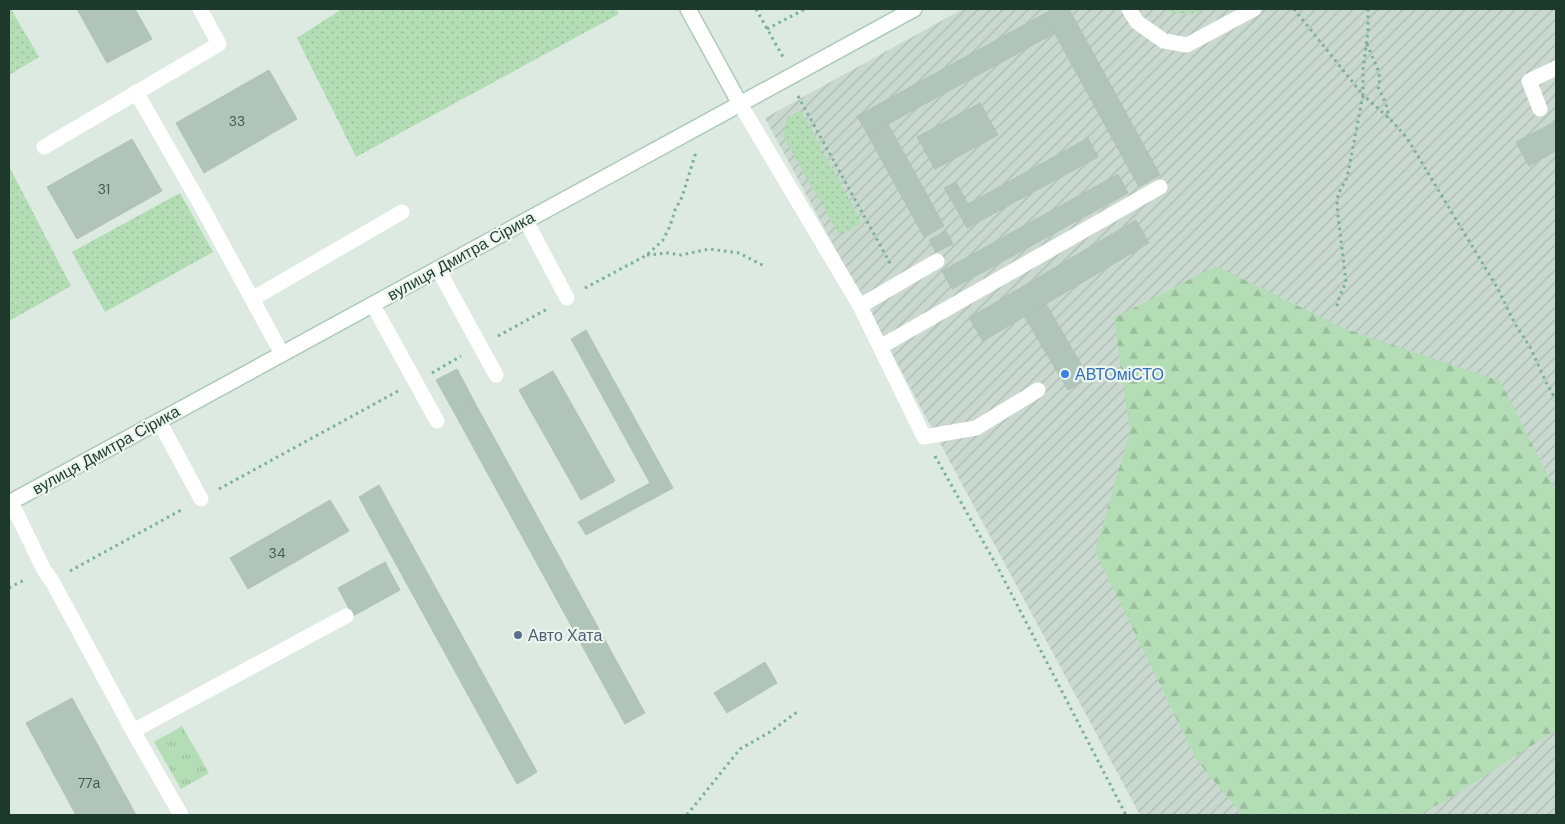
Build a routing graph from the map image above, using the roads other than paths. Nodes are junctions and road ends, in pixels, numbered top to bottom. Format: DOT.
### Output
graph roads {
  1 [pos="200,9"];
  2 [pos="688,9"];
  3 [pos="914,9"];
  4 [pos="1129,9"];
  5 [pos="1254,9"];
  6 [pos="1556,68"];
  7 [pos="136,92"];
  8 [pos="740,104"];
  9 [pos="1540,109"];
  10 [pos="44,146"];
  11 [pos="1160,187"];
  12 [pos="402,212"];
  13 [pos="526,221"];
  14 [pos="937,261"];
  15 [pos="438,269"];
  16 [pos="567,298"];
  17 [pos="252,300"];
  18 [pos="373,305"];
  19 [pos="860,306"];
  20 [pos="880,347"];
  21 [pos="282,354"];
  22 [pos="496,375"];
  23 [pos="1038,390"];
  24 [pos="160,421"];
  25 [pos="437,421"];
  26 [pos="201,499"];
  27 [pos="10,503"];
  28 [pos="346,616"];
  29 [pos="133,731"];
  30 [pos="181,815"];
  1 -- 7 [label="street"];
  2 -- 8 [label="street"];
  3 -- 8 [label="street, вулиця Дмитра Сірика"];
  4 -- 5 [label="street"];
  6 -- 9 [label="street"];
  7 -- 10 [label="street"];
  7 -- 17 [label="street"];
  8 -- 13 [label="street, вулиця Дмитра Сірика"];
  8 -- 19 [label="street"];
  11 -- 20 [label="street"];
  12 -- 17 [label="street"];
  13 -- 15 [label="street, вулиця Дмитра Сірика"];
  13 -- 16 [label="street"];
  14 -- 19 [label="street"];
  15 -- 18 [label="street, вулиця Дмитра Сірика"];
  15 -- 22 [label="street"];
  17 -- 21 [label="street"];
  18 -- 21 [label="street, вулиця Дмитра Сірика"];
  18 -- 25 [label="street"];
  19 -- 20 [label="street"];
  20 -- 23 [label="street"];
  21 -- 24 [label="street, вулиця Дмитра Сірика"];
  24 -- 26 [label="street"];
  24 -- 27 [label="street, вулиця Дмитра Сірика"];
  27 -- 29 [label="street"];
  28 -- 29 [label="street"];
  29 -- 30 [label="street"];
}
